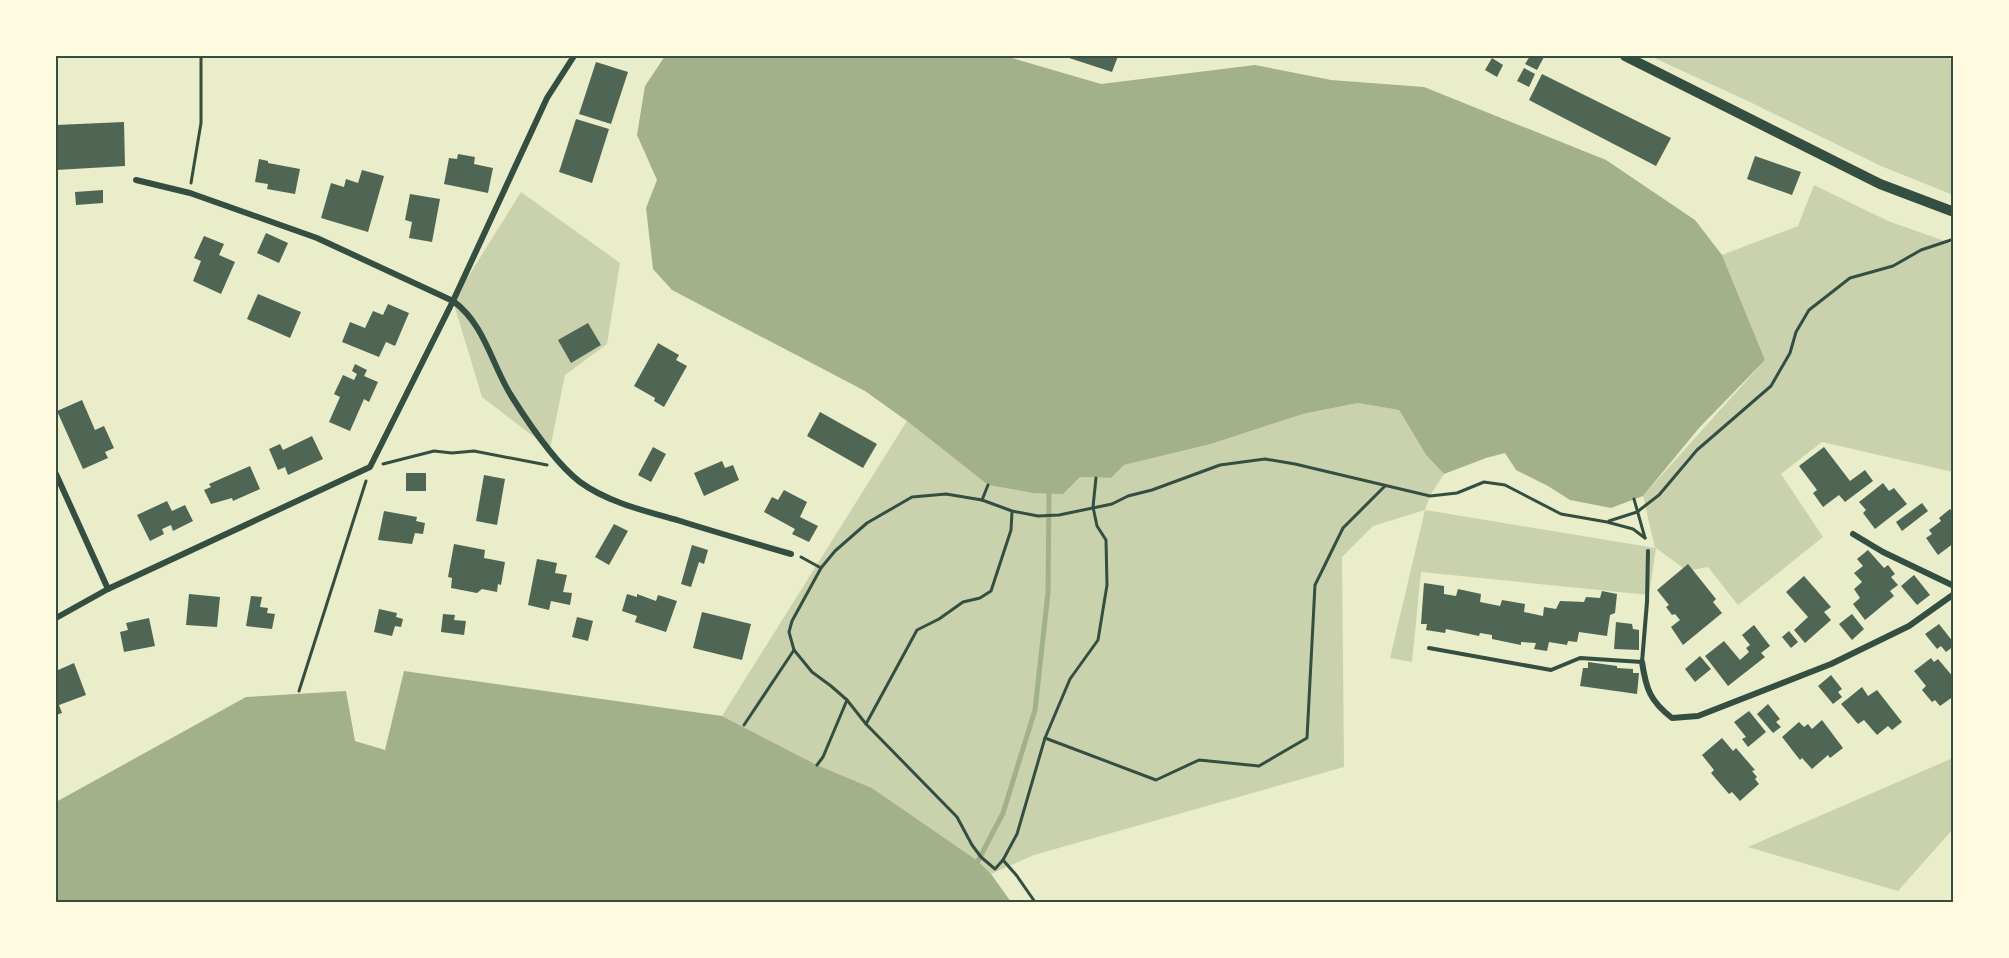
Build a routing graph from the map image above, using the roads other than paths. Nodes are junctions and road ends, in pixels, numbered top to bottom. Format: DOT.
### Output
graph roads {
  1 [pos="574,56"];
  2 [pos="1624,56"];
  3 [pos="136,180"];
  4 [pos="1953,212"];
  5 [pos="453,301"];
  6 [pos="56,474"];
  7 [pos="1853,534"];
  8 [pos="1648,552"];
  9 [pos="791,554"];
  10 [pos="1953,586"];
  11 [pos="108,589"];
  12 [pos="1953,594"];
  13 [pos="56,618"];
  14 [pos="1429,648"];
  15 [pos="1642,662"];
  1 -- 5 [label="street"];
  2 -- 4 [label="main road"];
  3 -- 5 [label="street"];
  5 -- 9 [label="street"];
  5 -- 11 [label="street"];
  6 -- 11 [label="street"];
  7 -- 10 [label="street"];
  8 -- 15 [label="lane"];
  11 -- 13 [label="street"];
  12 -- 15 [label="street"];
  14 -- 15 [label="lane"];
}
